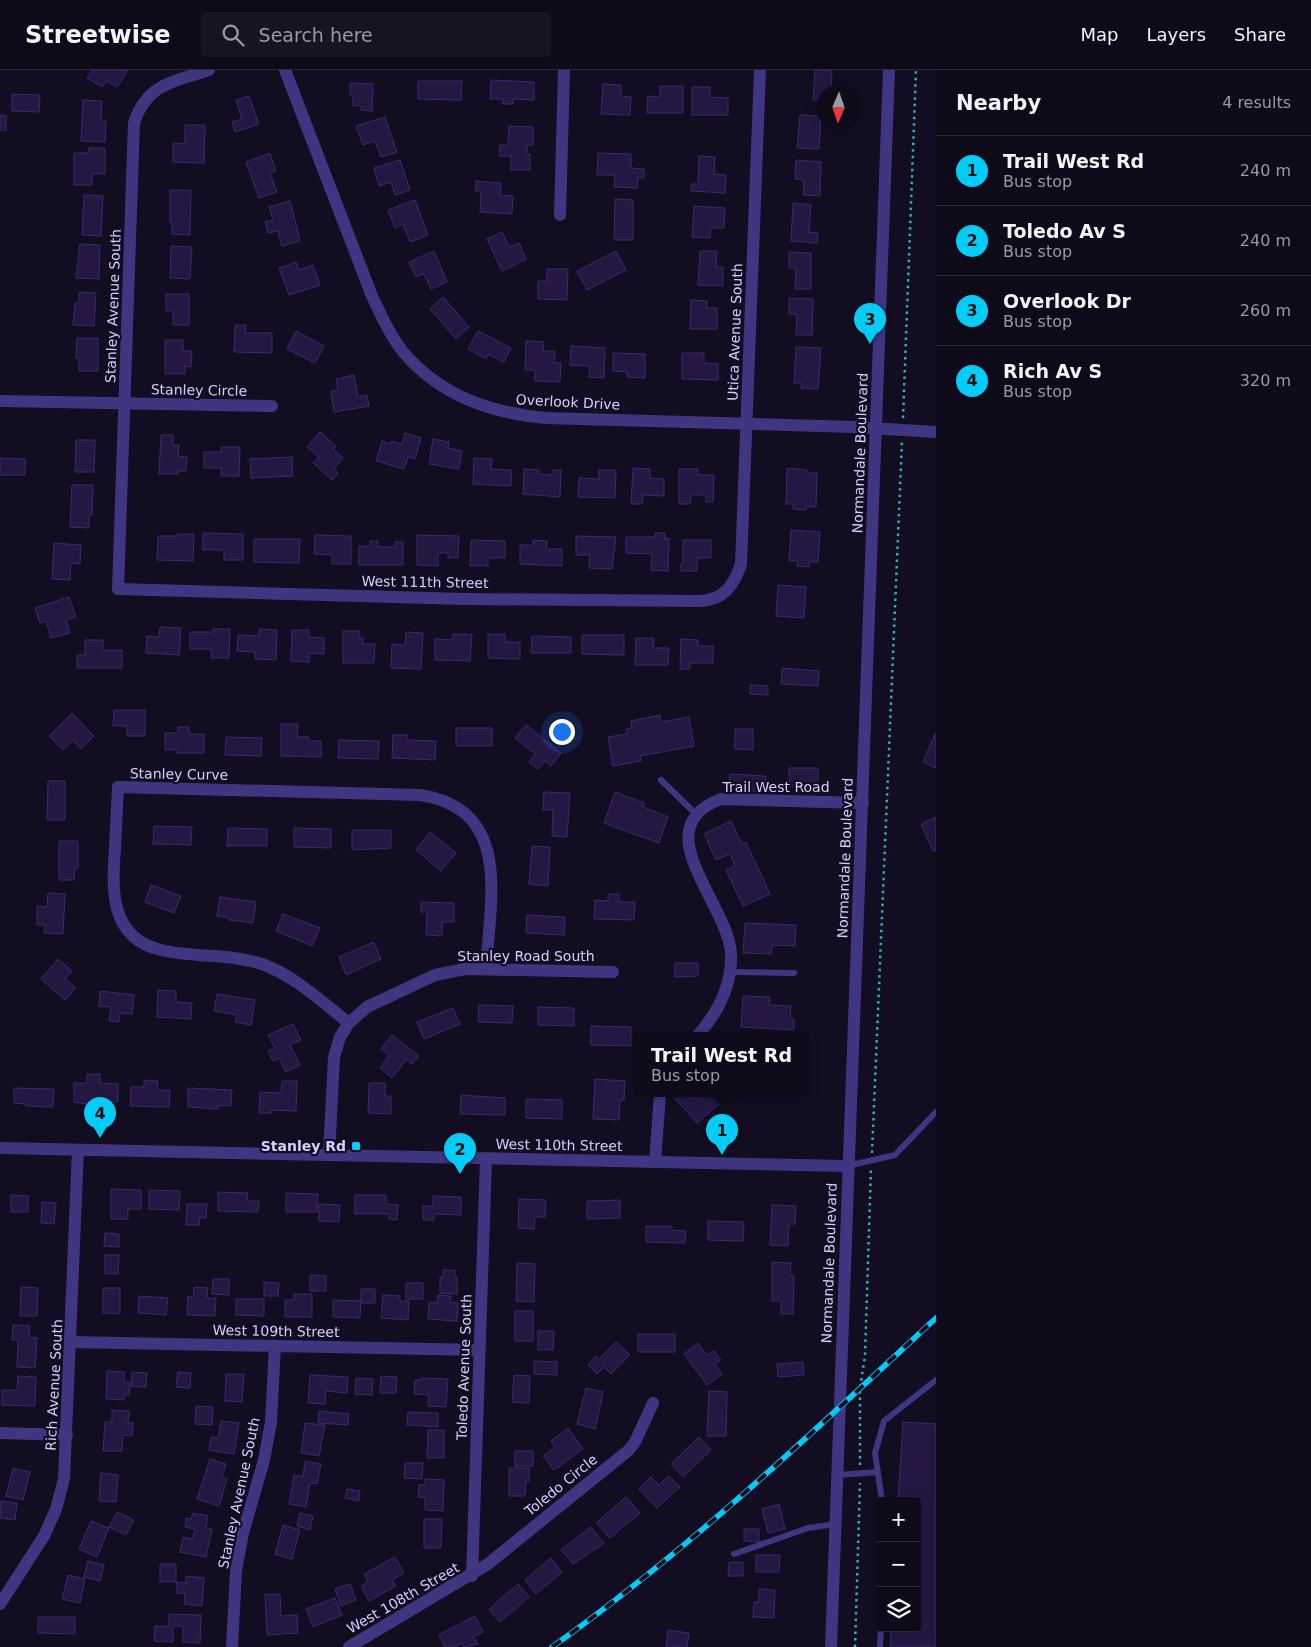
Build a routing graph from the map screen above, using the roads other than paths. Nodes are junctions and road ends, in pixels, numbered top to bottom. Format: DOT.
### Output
graph roads {
  1 [pos="209,70"];
  2 [pos="285,70"];
  3 [pos="564,70"];
  4 [pos="760,70"];
  5 [pos="889,70"];
  6 [pos="560,215"];
  7 [pos="0,401"];
  8 [pos="125,404"];
  9 [pos="272,406"];
  10 [pos="746,424"];
  11 [pos="875,428"];
  12 [pos="936,432"];
  13 [pos="118,589"];
  14 [pos="728,591"];
  15 [pos="661,780"];
  16 [pos="862,803"];
  17 [pos="696,814"];
  18 [pos="486,969"];
  19 [pos="613,972"];
  20 [pos="730,972"];
  21 [pos="794,973"];
  22 [pos="349,1024"];
  23 [pos="701,1032"];
  24 [pos="660,1097"];
  25 [pos="936,1112"];
  26 [pos="0,1148"];
  27 [pos="78,1150"];
  28 [pos="329,1155"];
  29 [pos="486,1159"];
  30 [pos="655,1162"];
  31 [pos="847,1166"];
  32 [pos="71,1342"];
  33 [pos="275,1346"];
  34 [pos="479,1350"];
  35 [pos="936,1380"];
  36 [pos="652,1403"];
  37 [pos="0,1433"];
  38 [pos="67,1435"];
  39 [pos="878,1472"];
  40 [pos="838,1475"];
  41 [pos="881,1497"];
  42 [pos="836,1524"];
  43 [pos="734,1554"];
  44 [pos="472,1576"];
  45 [pos="0,1604"];
  46 [pos="881,1632"];
  47 [pos="232,1647"];
  48 [pos="349,1647"];
  49 [pos="831,1647"];
  50 [pos="880,1647"];
  1 -- 8 [label="street, Stanley Avenue South"];
  2 -- 10 [label="street, Overlook Drive"];
  3 -- 6 [label="street"];
  4 -- 10 [label="street, Utica Avenue South"];
  5 -- 11 [label="street, Normandale Boulevard"];
  7 -- 8 [label="street, Stanley Circle"];
  8 -- 9 [label="street, Stanley Circle"];
  8 -- 13 [label="street, Stanley Avenue South"];
  10 -- 11 [label="street, Overlook Drive"];
  10 -- 14 [label="street, Utica Avenue South"];
  11 -- 12 [label="street, Overlook Drive"];
  11 -- 16 [label="street, Normandale Boulevard"];
  13 -- 14 [label="street, West 111th Street"];
  15 -- 17 [label="lane"];
  16 -- 17 [label="street, Trail West Road"];
  16 -- 31 [label="street, Normandale Boulevard"];
  17 -- 20 [label="street"];
  18 -- 19 [label="street, Stanley Road South"];
  18 -- 22 [label="street, Stanley Road South"];
  18 -- 22 [label="street, Stanley Curve"];
  20 -- 21 [label="lane"];
  20 -- 23 [label="street"];
  22 -- 28 [label="street, Stanley Road South"];
  24 -- 30 [label="street"];
  25 -- 31 [label="lane"];
  26 -- 27 [label="street, West 110th Street"];
  27 -- 28 [label="street, West 110th Street"];
  27 -- 32 [label="street, Rich Avenue South"];
  28 -- 29 [label="street, West 110th Street"];
  29 -- 30 [label="street, West 110th Street"];
  29 -- 34 [label="street, Toledo Avenue South"];
  30 -- 31 [label="street, West 110th Street"];
  31 -- 40 [label="street, Normandale Boulevard"];
  32 -- 33 [label="street, West 109th Street"];
  32 -- 38 [label="street, Rich Avenue South"];
  33 -- 34 [label="street, West 109th Street"];
  33 -- 47 [label="street, Stanley Avenue South"];
  34 -- 44 [label="street, Toledo Avenue South"];
  35 -- 39 [label="lane"];
  36 -- 44 [label="street, Toledo Circle"];
  37 -- 38 [label="street"];
  38 -- 45 [label="street, Rich Avenue South"];
  39 -- 40 [label="lane"];
  39 -- 41 [label="lane"];
  40 -- 42 [label="street, Normandale Boulevard"];
  42 -- 43 [label="lane"];
  42 -- 49 [label="street, Normandale Boulevard"];
  44 -- 48 [label="street, West 108th Street"];
  46 -- 50 [label="lane"];
}
